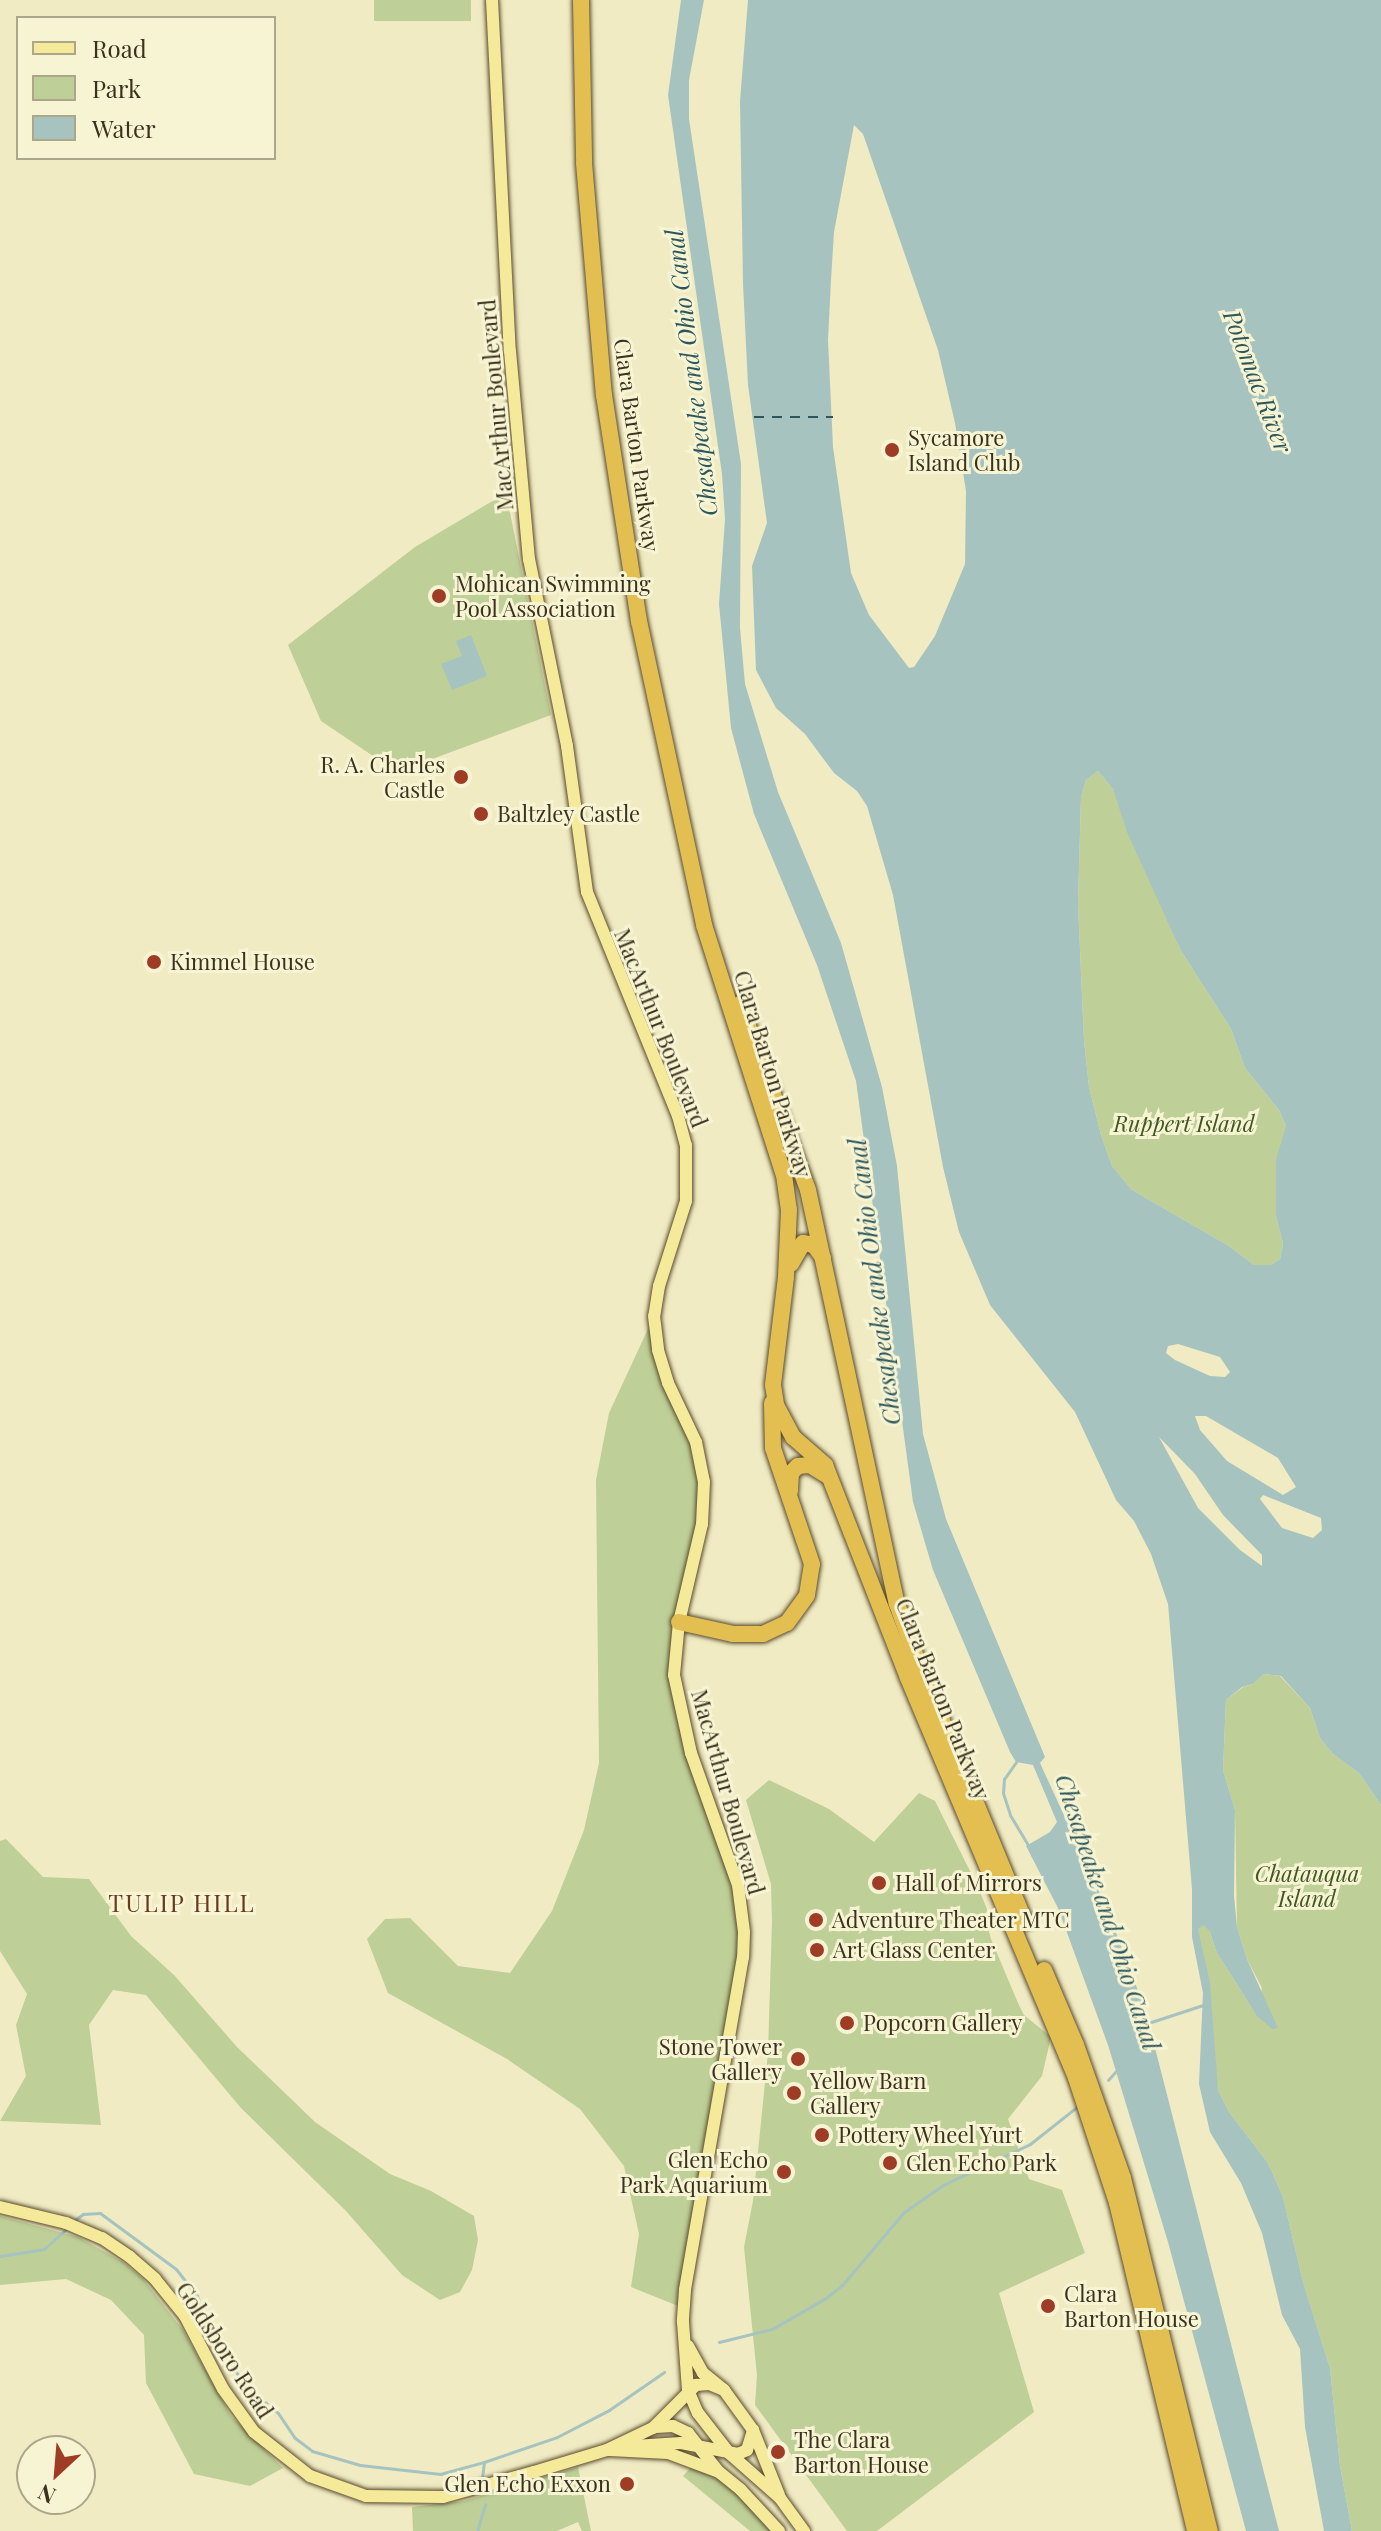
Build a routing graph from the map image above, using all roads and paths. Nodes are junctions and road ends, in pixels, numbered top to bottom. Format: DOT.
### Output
graph roads {
  1 [pos="492,0"];
  2 [pos="581,0"];
  3 [pos="698,890"];
  4 [pos="826,1265"];
  5 [pos="786,1277"];
  6 [pos="773,1385"];
  7 [pos="831,1480"];
  8 [pos="792,1501"];
  9 [pos="897,1604"];
  10 [pos="679,1622"];
  11 [pos="935,1680"];
  12 [pos="960,1749"];
  13 [pos="965,1780"];
  14 [pos="0,2207"];
  15 [pos="683,2336"];
  16 [pos="688,2390"];
  17 [pos="724,2390"];
  18 [pos="653,2428"];
  19 [pos="753,2430"];
  20 [pos="698,2445"];
  21 [pos="607,2450"];
  22 [pos="729,2453"];
  23 [pos="719,2472"];
  24 [pos="780,2498"];
  25 [pos="779,2531"];
  26 [pos="804,2531"];
  27 [pos="1195,2531"];
  28 [pos="1210,2531"];
  1 -- 10 [label="main road, MacArthur Boulevard"];
  2 -- 3 [label="highway, Clara Barton Parkway"];
  3 -- 4 [label="highway, Clara Barton Parkway"];
  3 -- 5 [label="highway, Clara Barton Parkway"];
  4 -- 5 [label="highway"];
  4 -- 9 [label="highway, Clara Barton Parkway"];
  5 -- 6 [label="highway, Clara Barton Parkway"];
  6 -- 7 [label="highway, Clara Barton Parkway"];
  6 -- 8 [label="highway"];
  7 -- 8 [label="highway"];
  7 -- 27 [label="highway, Clara Barton Parkway"];
  8 -- 10 [label="highway"];
  9 -- 11 [label="highway"];
  9 -- 13 [label="highway, Clara Barton Parkway"];
  10 -- 15 [label="main road, MacArthur Boulevard"];
  12 -- 13 [label="highway"];
  13 -- 28 [label="highway, Clara Barton Parkway"];
  14 -- 21 [label="main road, Goldsboro Road"];
  15 -- 16 [label="main road, MacArthur Boulevard"];
  15 -- 17 [label="main road, MacArthur Boulevard"];
  16 -- 17 [label="main road"];
  16 -- 18 [label="main road, Goldsboro Road"];
  16 -- 22 [label="main road, MacArthur Boulevard"];
  17 -- 19 [label="main road, MacArthur Boulevard"];
  18 -- 20 [label="main road"];
  18 -- 21 [label="main road, Goldsboro Road"];
  19 -- 22 [label="main road"];
  19 -- 24 [label="main road, MacArthur Boulevard"];
  20 -- 21 [label="main road, Goldsboro Road"];
  20 -- 22 [label="main road, Goldsboro Road"];
  20 -- 23 [label="main road"];
  21 -- 23 [label="main road"];
  22 -- 24 [label="main road, MacArthur Boulevard"];
  23 -- 25 [label="main road"];
  24 -- 26 [label="main road, MacArthur Boulevard"];
}
